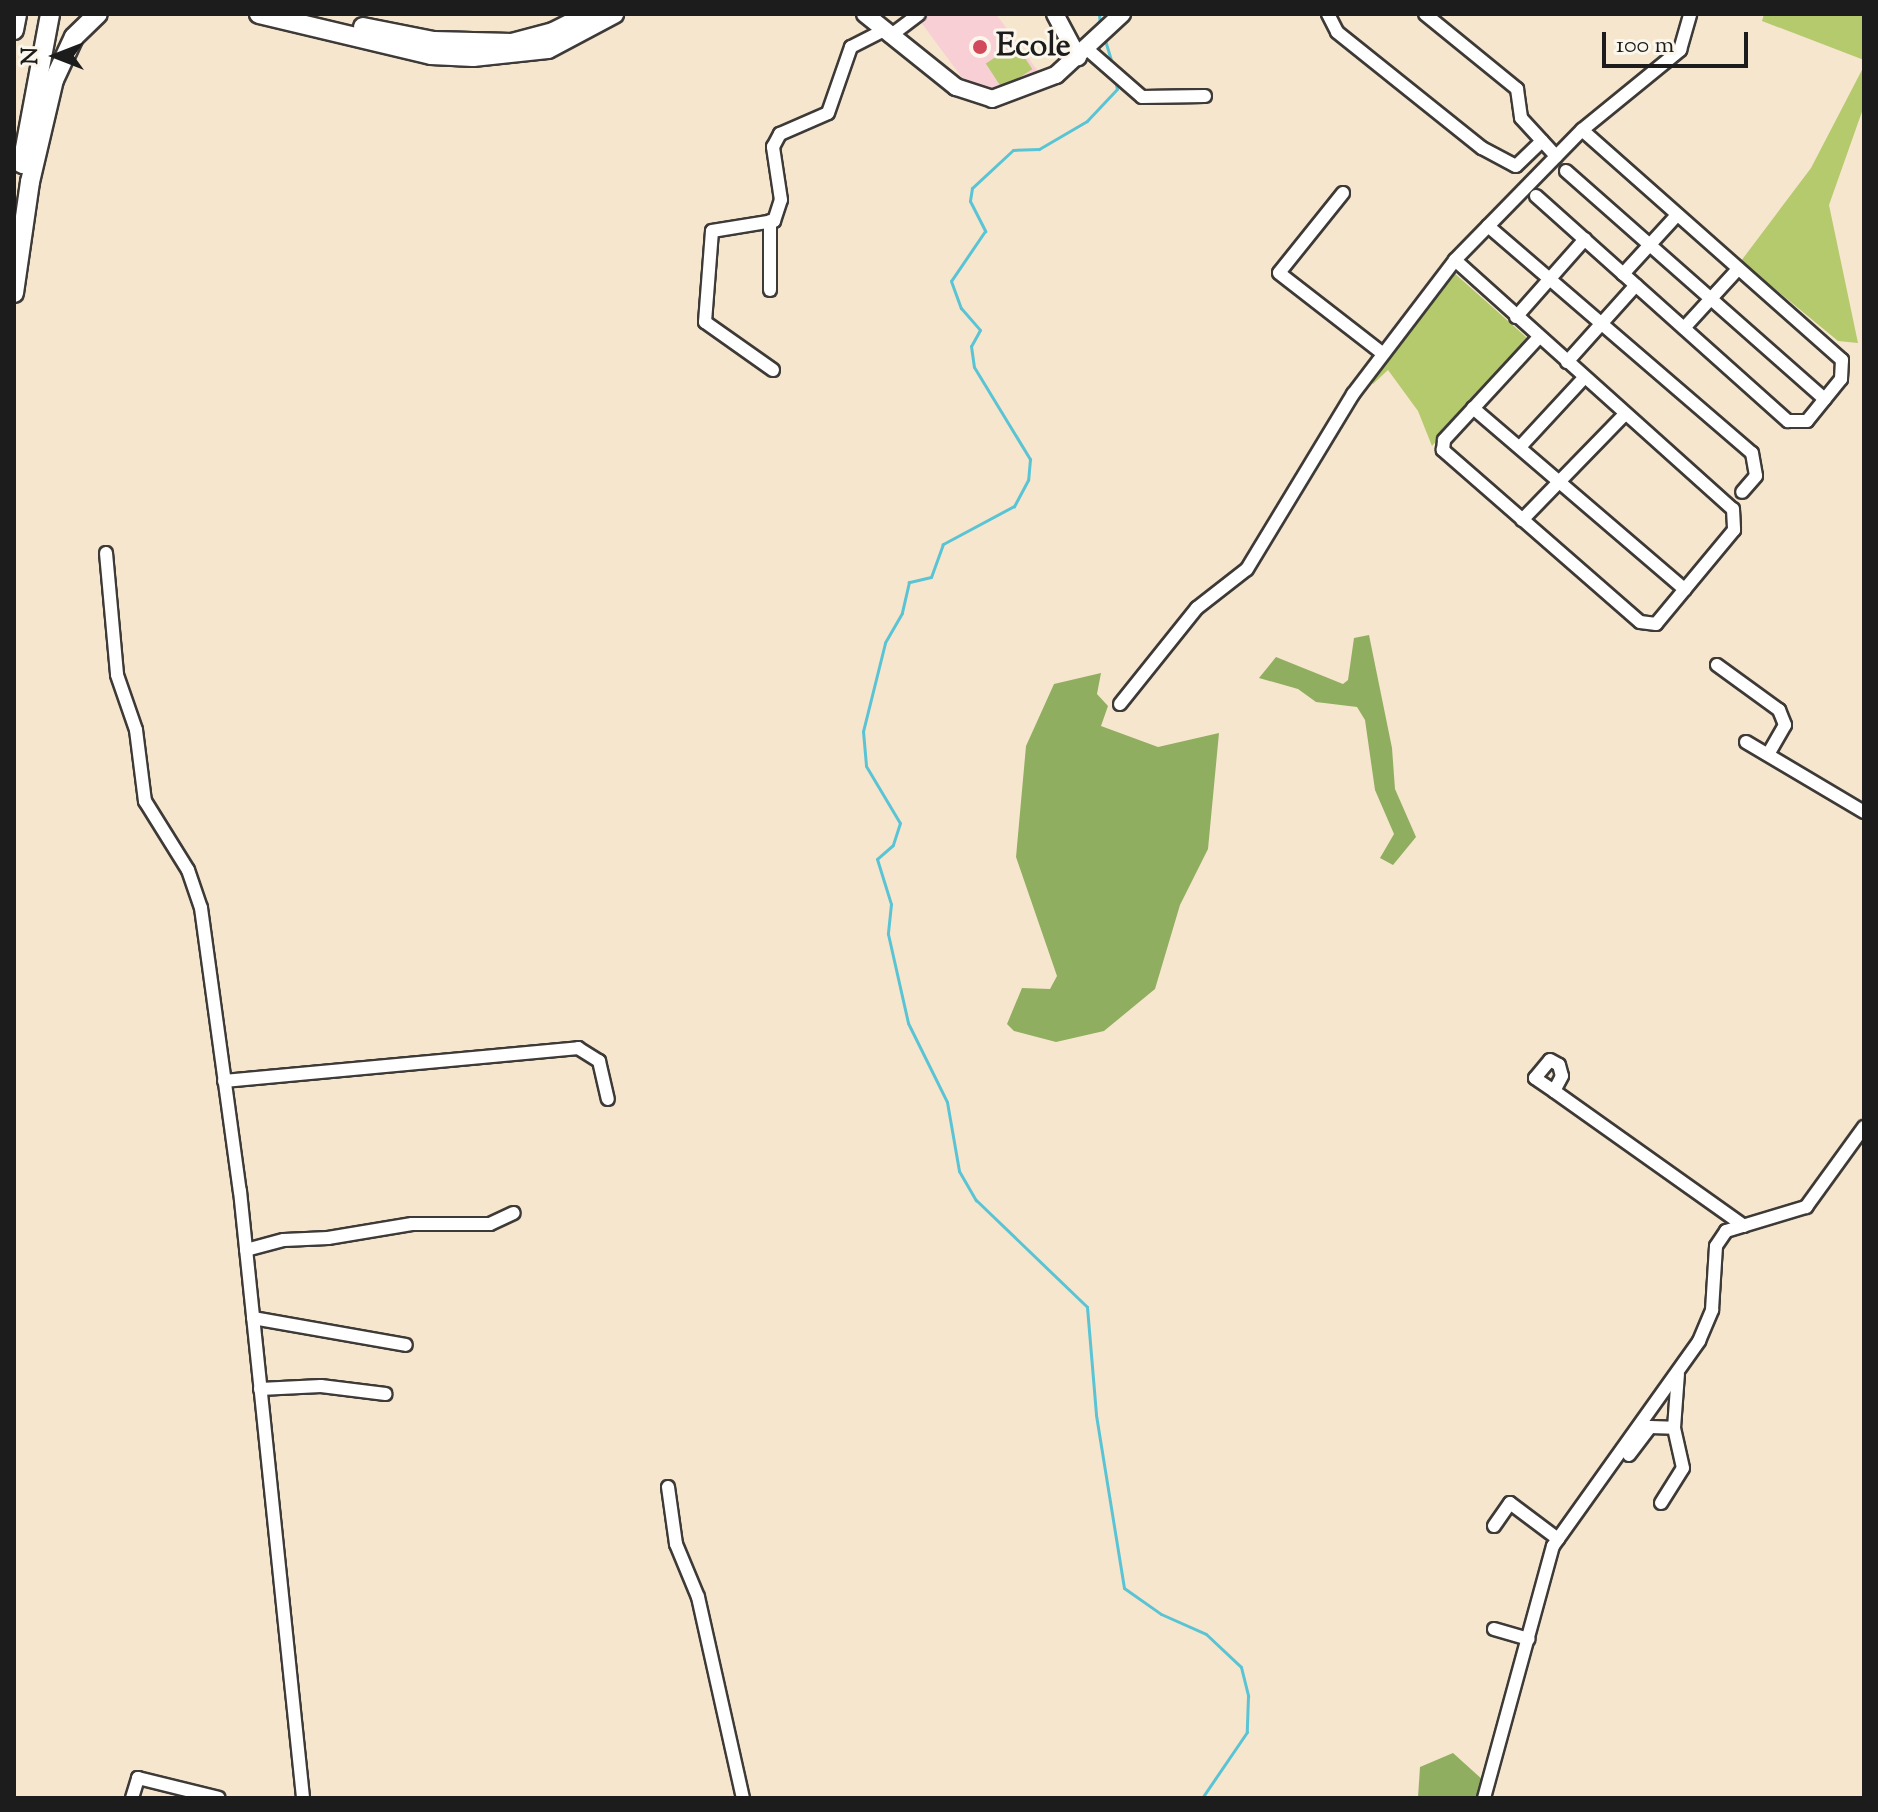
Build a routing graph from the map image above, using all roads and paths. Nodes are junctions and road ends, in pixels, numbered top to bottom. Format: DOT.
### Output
graph roads {
  1 [pos="17,14"];
  2 [pos="50,14"];
  3 [pos="98,14"];
  4 [pos="259,14"];
  5 [pos="308,14"];
  6 [pos="589,14"];
  7 [pos="614,14"];
  8 [pos="865,14"];
  9 [pos="919,14"];
  10 [pos="1055,14"];
  11 [pos="1328,14"];
  12 [pos="1425,14"];
  13 [pos="1688,15"];
  14 [pos="1120,18"];
  15 [pos="14,30"];
  16 [pos="887,33"];
  17 [pos="1090,51"];
  18 [pos="1205,96"];
  19 [pos="1582,130"];
  20 [pos="1542,141"];
  21 [pos="1556,156"];
  22 [pos="1566,171"];
  23 [pos="1343,193"];
  24 [pos="1536,196"];
  25 [pos="1677,215"];
  26 [pos="14,218"];
  27 [pos="770,221"];
  28 [pos="1488,226"];
  29 [pos="1585,239"];
  30 [pos="1650,245"];
  31 [pos="1455,260"];
  32 [pos="1738,269"];
  33 [pos="1623,274"];
  34 [pos="1550,279"];
  35 [pos="1636,285"];
  36 [pos="770,290"];
  37 [pos="14,293"];
  38 [pos="1711,299"];
  39 [pos="1516,317"];
  40 [pos="1601,323"];
  41 [pos="1684,328"];
  42 [pos="1539,337"];
  43 [pos="1382,353"];
  44 [pos="1567,362"];
  45 [pos="773,370"];
  46 [pos="1584,378"];
  47 [pos="1825,399"];
  48 [pos="1473,408"];
  49 [pos="1625,414"];
  50 [pos="1520,447"];
  51 [pos="1559,482"];
  52 [pos="1742,492"];
  53 [pos="1522,520"];
  54 [pos="106,553"];
  55 [pos="1685,590"];
  56 [pos="1717,665"];
  57 [pos="1120,704"];
  58 [pos="1746,742"];
  59 [pos="1768,754"];
  60 [pos="1864,812"];
  61 [pos="224,1081"];
  62 [pos="1554,1091"];
  63 [pos="608,1099"];
  64 [pos="1864,1127"];
  65 [pos="514,1213"];
  66 [pos="1744,1226"];
  67 [pos="246,1250"];
  68 [pos="253,1318"];
  69 [pos="406,1345"];
  70 [pos="1678,1371"];
  71 [pos="260,1389"];
  72 [pos="386,1394"];
  73 [pos="1674,1428"];
  74 [pos="1629,1455"];
  75 [pos="668,1487"];
  76 [pos="1661,1503"];
  77 [pos="1494,1526"];
  78 [pos="1558,1539"];
  79 [pos="1494,1629"];
  80 [pos="1529,1639"];
  81 [pos="132,1798"];
  82 [pos="219,1798"];
  83 [pos="303,1798"];
  84 [pos="743,1798"];
  85 [pos="1484,1798"];
  1 -- 15 [label="highway"];
  2 -- 26 [label="highway"];
  3 -- 37 [label="highway"];
  4 -- 7 [label="highway"];
  5 -- 6 [label="highway"];
  8 -- 16 [label="main road"];
  9 -- 16 [label="street"];
  10 -- 17 [label="main road"];
  11 -- 20 [label="street"];
  12 -- 20 [label="street"];
  13 -- 19 [label="street"];
  14 -- 17 [label="main road"];
  16 -- 17 [label="main road"];
  16 -- 27 [label="street"];
  17 -- 18 [label="street"];
  19 -- 21 [label="street"];
  19 -- 25 [label="street"];
  20 -- 21 [label="street"];
  21 -- 28 [label="street"];
  22 -- 30 [label="street"];
  23 -- 43 [label="street"];
  24 -- 29 [label="street"];
  25 -- 30 [label="street"];
  25 -- 32 [label="street"];
  27 -- 36 [label="street"];
  27 -- 45 [label="street"];
  28 -- 31 [label="street"];
  28 -- 34 [label="street"];
  29 -- 33 [label="street"];
  29 -- 34 [label="street"];
  30 -- 33 [label="street"];
  30 -- 38 [label="street"];
  31 -- 39 [label="street"];
  31 -- 43 [label="street"];
  32 -- 38 [label="street"];
  32 -- 47 [label="street"];
  33 -- 35 [label="street"];
  34 -- 39 [label="street"];
  34 -- 40 [label="street"];
  35 -- 40 [label="street"];
  35 -- 41 [label="street"];
  38 -- 41 [label="street"];
  38 -- 47 [label="street"];
  39 -- 42 [label="street"];
  40 -- 44 [label="street"];
  40 -- 52 [label="street"];
  41 -- 47 [label="street"];
  42 -- 44 [label="street"];
  42 -- 48 [label="street"];
  43 -- 57 [label="street"];
  44 -- 46 [label="street"];
  46 -- 49 [label="street"];
  46 -- 50 [label="street"];
  48 -- 50 [label="street"];
  48 -- 53 [label="street"];
  49 -- 51 [label="street"];
  49 -- 55 [label="street"];
  50 -- 51 [label="street"];
  51 -- 53 [label="street"];
  51 -- 55 [label="street"];
  53 -- 55 [label="street"];
  54 -- 61 [label="street"];
  56 -- 59 [label="street"];
  58 -- 59 [label="street"];
  59 -- 60 [label="street"];
  61 -- 63 [label="street"];
  61 -- 67 [label="street"];
  62 -- 66 [label="street"];
  64 -- 66 [label="street"];
  65 -- 67 [label="street"];
  66 -- 70 [label="street"];
  67 -- 68 [label="street"];
  68 -- 69 [label="street"];
  68 -- 71 [label="street"];
  70 -- 73 [label="street"];
  70 -- 78 [label="street"];
  71 -- 72 [label="street"];
  71 -- 83 [label="street"];
  73 -- 74 [label="street"];
  73 -- 76 [label="street"];
  75 -- 84 [label="street"];
  77 -- 78 [label="street"];
  78 -- 80 [label="street"];
  79 -- 80 [label="street"];
  80 -- 85 [label="street"];
  81 -- 82 [label="street"];
}
